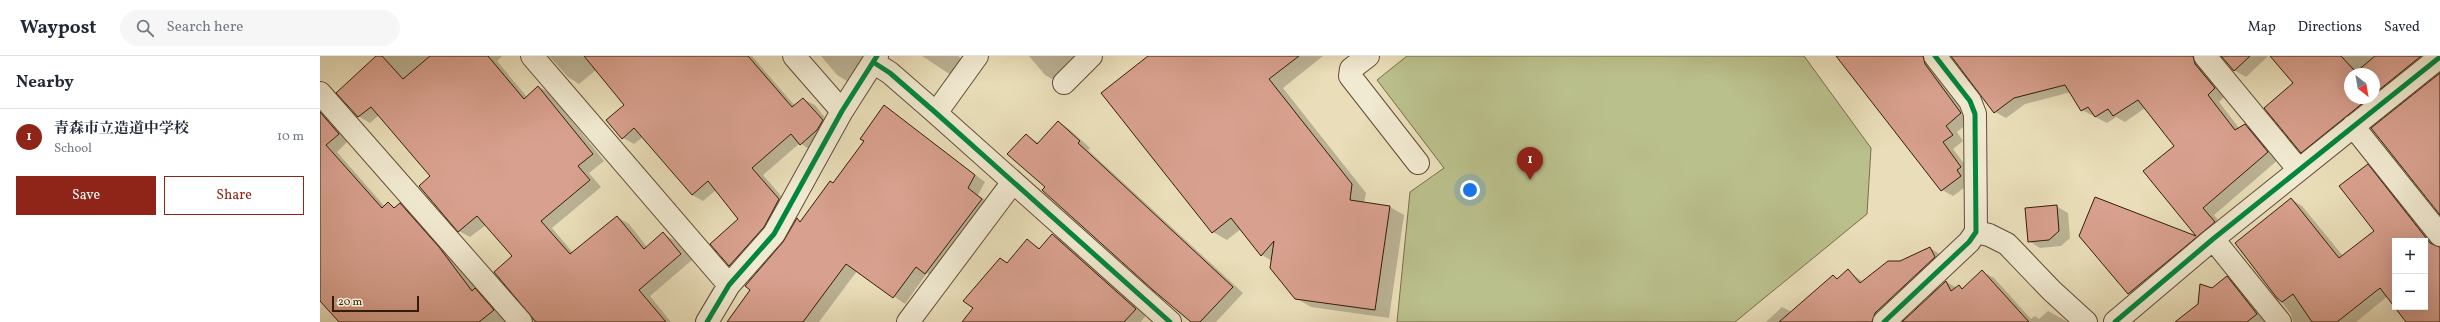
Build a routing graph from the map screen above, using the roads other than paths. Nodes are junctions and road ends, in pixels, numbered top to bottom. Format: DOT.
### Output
graph roads {
  1 [pos="532,56"];
  2 [pos="794,56"];
  3 [pos="977,56"];
  4 [pos="1091,56"];
  5 [pos="1368,56"];
  6 [pos="1935,56"];
  7 [pos="2205,56"];
  8 [pos="2440,57"];
  9 [pos="875,59"];
  10 [pos="1064,83"];
  11 [pos="320,93"];
  12 [pos="842,111"];
  13 [pos="936,113"];
  14 [pos="2354,126"];
  15 [pos="1418,163"];
  16 [pos="2298,170"];
  17 [pos="1013,182"];
  18 [pos="1976,232"];
  19 [pos="2440,235"];
  20 [pos="2213,239"];
  21 [pos="729,284"];
  22 [pos="521,322"];
  23 [pos="707,322"];
  24 [pos="908,322"];
  25 [pos="1170,322"];
  26 [pos="1884,322"];
  27 [pos="2086,322"];
  28 [pos="2115,322"];
  29 [pos="2280,322"];
  1 -- 21 [label="street"];
  2 -- 12 [label="street"];
  3 -- 13 [label="street"];
  4 -- 10 [label="street"];
  5 -- 15 [label="street"];
  6 -- 18 [label="street"];
  7 -- 16 [label="street"];
  8 -- 14 [label="street"];
  9 -- 12 [label="street"];
  9 -- 13 [label="street"];
  11 -- 22 [label="street"];
  12 -- 21 [label="street"];
  13 -- 17 [label="street"];
  14 -- 16 [label="street"];
  14 -- 19 [label="street"];
  16 -- 20 [label="street"];
  17 -- 24 [label="street"];
  17 -- 25 [label="street"];
  18 -- 26 [label="street"];
  18 -- 27 [label="street"];
  20 -- 28 [label="street"];
  20 -- 29 [label="street"];
  21 -- 23 [label="street"];
}
